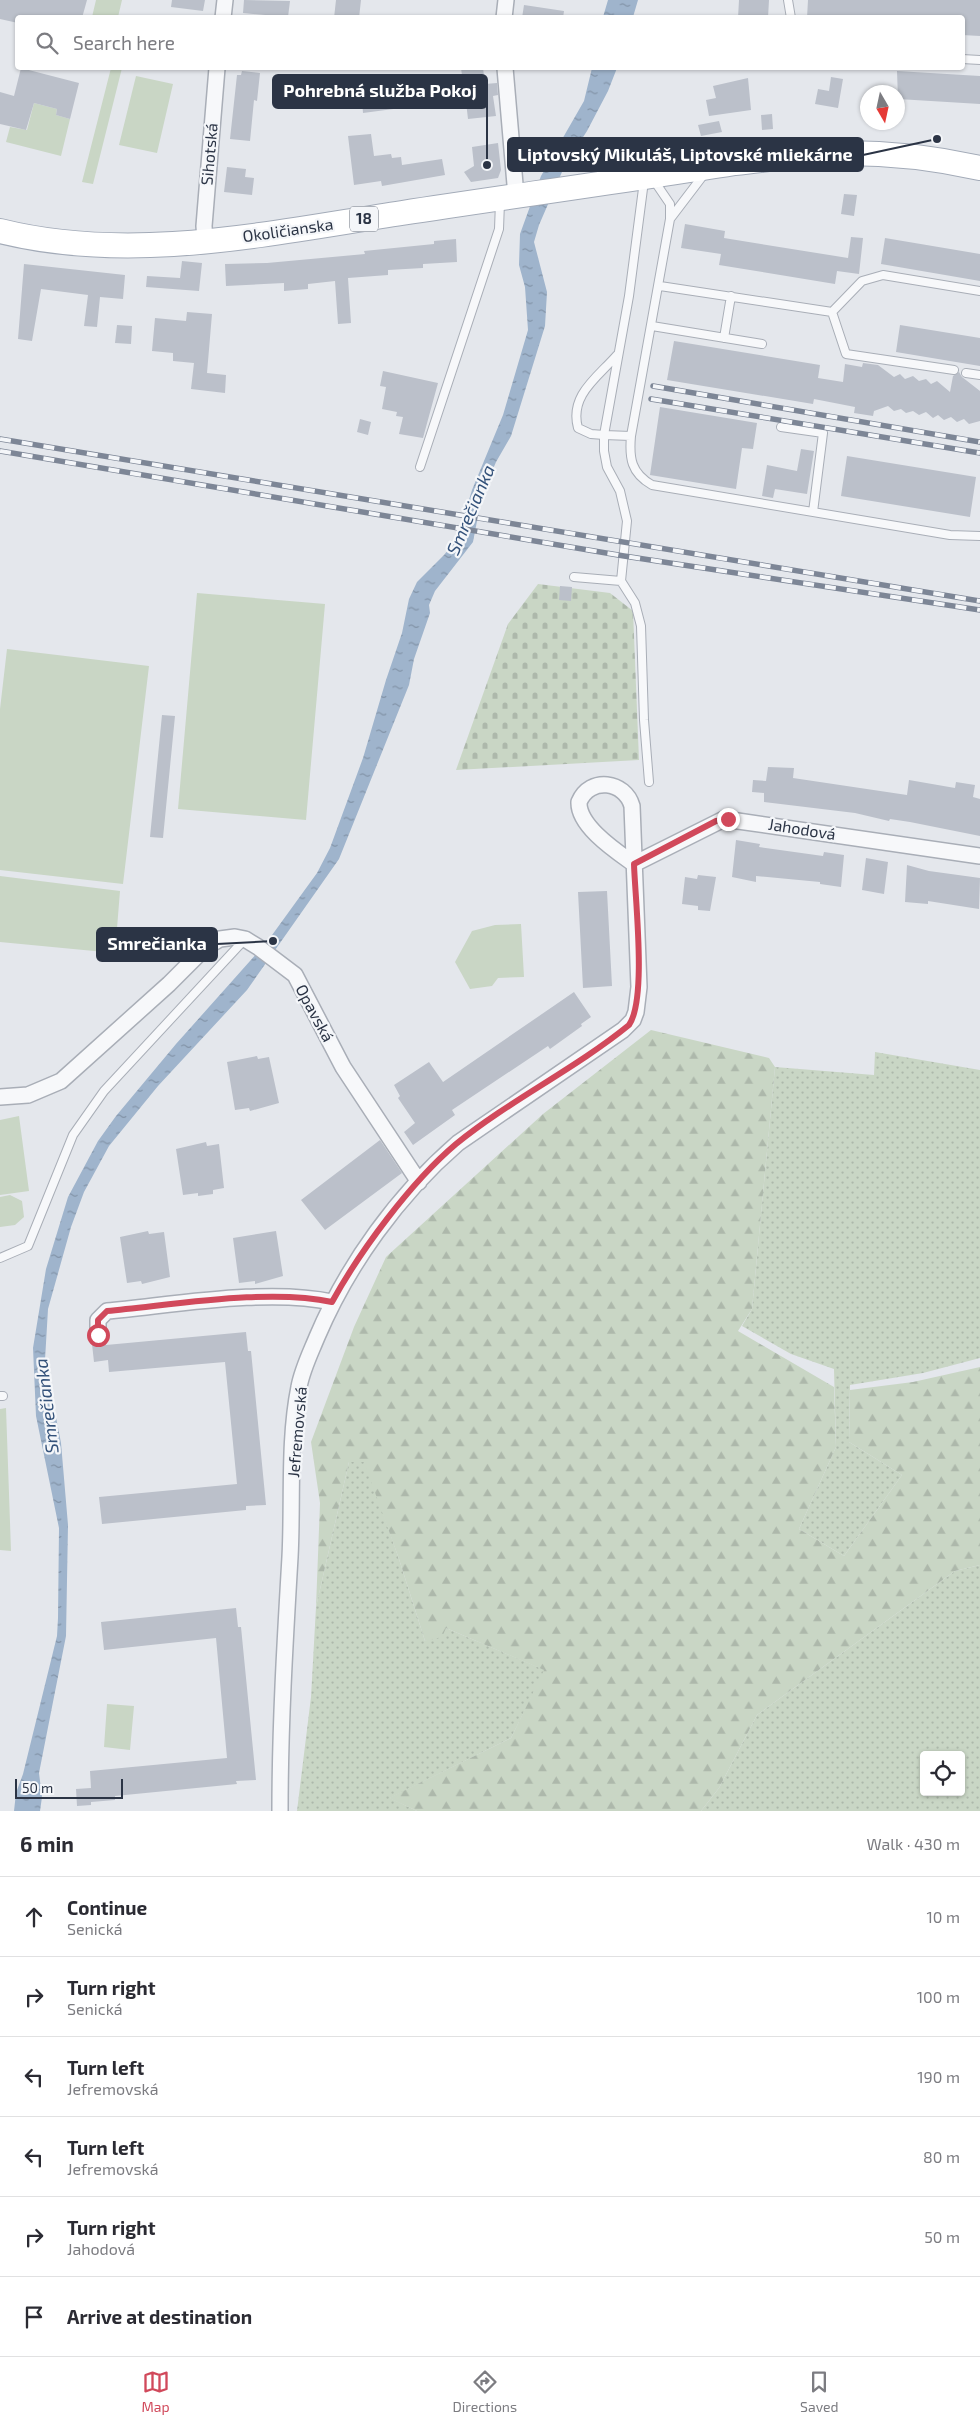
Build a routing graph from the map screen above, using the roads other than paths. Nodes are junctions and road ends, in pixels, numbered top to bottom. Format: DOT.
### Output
graph roads {
  1 [pos="225,0"];
  2 [pos="506,0"];
  3 [pos="788,0"];
  4 [pos="223,15"];
  5 [pos="504,15"];
  6 [pos="790,15"];
  7 [pos="965,59"];
  8 [pos="980,60"];
  9 [pos="217,70"];
  10 [pos="505,70"];
  11 [pos="712,167"];
  12 [pos="980,168"];
  13 [pos="648,176"];
  14 [pos="513,196"];
  15 [pos="670,219"];
  16 [pos="0,231"];
  17 [pos="205,240"];
  18 [pos="660,286"];
  19 [pos="980,291"];
  20 [pos="731,296"];
  21 [pos="832,312"];
  22 [pos="652,326"];
  23 [pos="724,338"];
  24 [pos="762,344"];
  25 [pos="617,354"];
  26 [pos="954,370"];
  27 [pos="966,373"];
  28 [pos="980,375"];
  29 [pos="781,427"];
  30 [pos="604,435"];
  31 [pos="631,436"];
  32 [pos="420,467"];
  33 [pos="813,512"];
  34 [pos="980,536"];
  35 [pos="574,577"];
  36 [pos="621,581"];
  37 [pos="649,782"];
  38 [pos="980,856"];
  39 [pos="634,864"];
  40 [pos="245,939"];
  41 [pos="0,1097"];
  42 [pos="419,1182"];
  43 [pos="0,1258"];
  44 [pos="332,1302"];
  45 [pos="98,1335"];
  46 [pos="280,1811"];
  1 -- 4 [label="street"];
  2 -- 5 [label="street"];
  3 -- 6 [label="lane"];
  7 -- 8 [label="lane"];
  9 -- 17 [label="street, Sihotská"];
  10 -- 14 [label="street"];
  11 -- 12 [label="main road, 18"];
  11 -- 13 [label="main road, 18"];
  11 -- 15 [label="lane"];
  13 -- 14 [label="main road, Okoličianska / 18"];
  13 -- 15 [label="lane"];
  13 -- 25 [label="lane"];
  14 -- 17 [label="main road, Okoličianska / 18"];
  14 -- 32 [label="lane"];
  15 -- 18 [label="lane"];
  16 -- 17 [label="main road, Okoličianska / 18"];
  18 -- 20 [label="lane"];
  18 -- 22 [label="lane"];
  19 -- 21 [label="lane"];
  20 -- 21 [label="lane"];
  20 -- 23 [label="lane"];
  21 -- 26 [label="lane"];
  22 -- 23 [label="lane"];
  22 -- 31 [label="lane"];
  23 -- 24 [label="lane"];
  25 -- 30 [label="lane"];
  25 -- 30 [label="lane"];
  27 -- 28 [label="lane"];
  29 -- 33 [label="lane"];
  30 -- 31 [label="lane"];
  30 -- 36 [label="lane"];
  31 -- 33 [label="lane"];
  33 -- 34 [label="lane"];
  35 -- 36 [label="lane"];
  36 -- 37 [label="lane"];
  38 -- 39 [label="street, Jahodová"];
  39 -- 39 [label="street, Jefremovská"];
  39 -- 42 [label="street, Jefremovská"];
  40 -- 41 [label="street"];
  40 -- 42 [label="street, Opavská"];
  40 -- 43 [label="lane"];
  42 -- 44 [label="street, Jefremovská"];
  44 -- 45 [label="street"];
  44 -- 46 [label="street, Jefremovská"];
}
